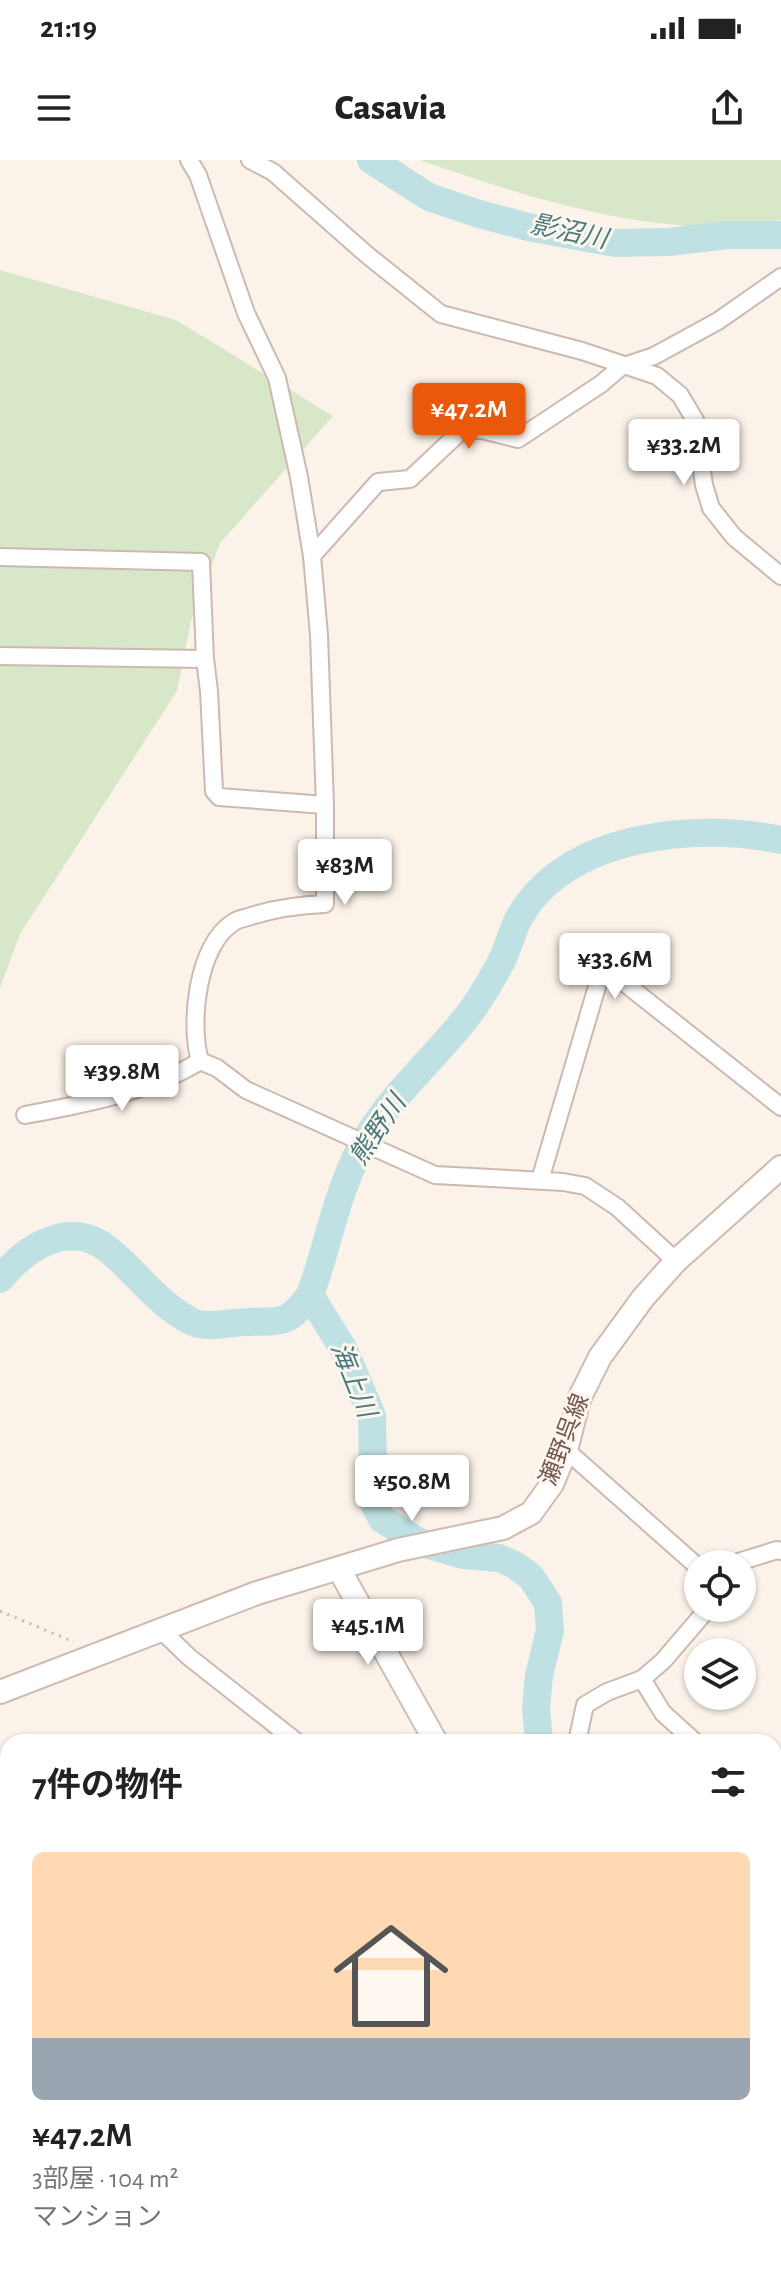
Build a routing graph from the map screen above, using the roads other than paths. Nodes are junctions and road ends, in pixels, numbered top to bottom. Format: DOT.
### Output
graph roads {
  1 [pos="189,160"];
  2 [pos="250,160"];
  3 [pos="781,277"];
  4 [pos="621,367"];
  5 [pos="312,556"];
  6 [pos="0,557"];
  7 [pos="781,576"];
  8 [pos="0,656"];
  9 [pos="205,659"];
  10 [pos="325,805"];
  11 [pos="200,1061"];
  12 [pos="781,1107"];
  13 [pos="25,1115"];
  14 [pos="781,1167"];
  15 [pos="540,1180"];
  16 [pos="676,1261"];
  17 [pos="566,1450"];
  18 [pos="781,1551"];
  19 [pos="684,1555"];
  20 [pos="756,1558"];
  21 [pos="339,1569"];
  22 [pos="696,1622"];
  23 [pos="160,1629"];
  24 [pos="642,1679"];
  25 [pos="0,1692"];
  26 [pos="287,1734"];
  27 [pos="432,1734"];
  28 [pos="579,1734"];
  29 [pos="686,1734"];
  1 -- 5 [label="street"];
  2 -- 4 [label="street"];
  3 -- 4 [label="street"];
  4 -- 5 [label="street"];
  4 -- 7 [label="street"];
  5 -- 10 [label="street"];
  6 -- 9 [label="street"];
  8 -- 9 [label="street"];
  9 -- 10 [label="street"];
  10 -- 11 [label="street"];
  11 -- 13 [label="street"];
  11 -- 15 [label="street"];
  12 -- 15 [label="street"];
  14 -- 16 [label="main road, 瀬野呉線"];
  15 -- 16 [label="street"];
  16 -- 17 [label="main road, 瀬野呉線"];
  17 -- 19 [label="street"];
  17 -- 21 [label="main road, 瀬野呉線"];
  18 -- 20 [label="street"];
  21 -- 23 [label="main road, 瀬野呉線"];
  21 -- 27 [label="main road"];
  22 -- 24 [label="street"];
  23 -- 25 [label="main road, 瀬野呉線"];
  23 -- 26 [label="street"];
  24 -- 28 [label="street"];
  24 -- 29 [label="street"];
}
